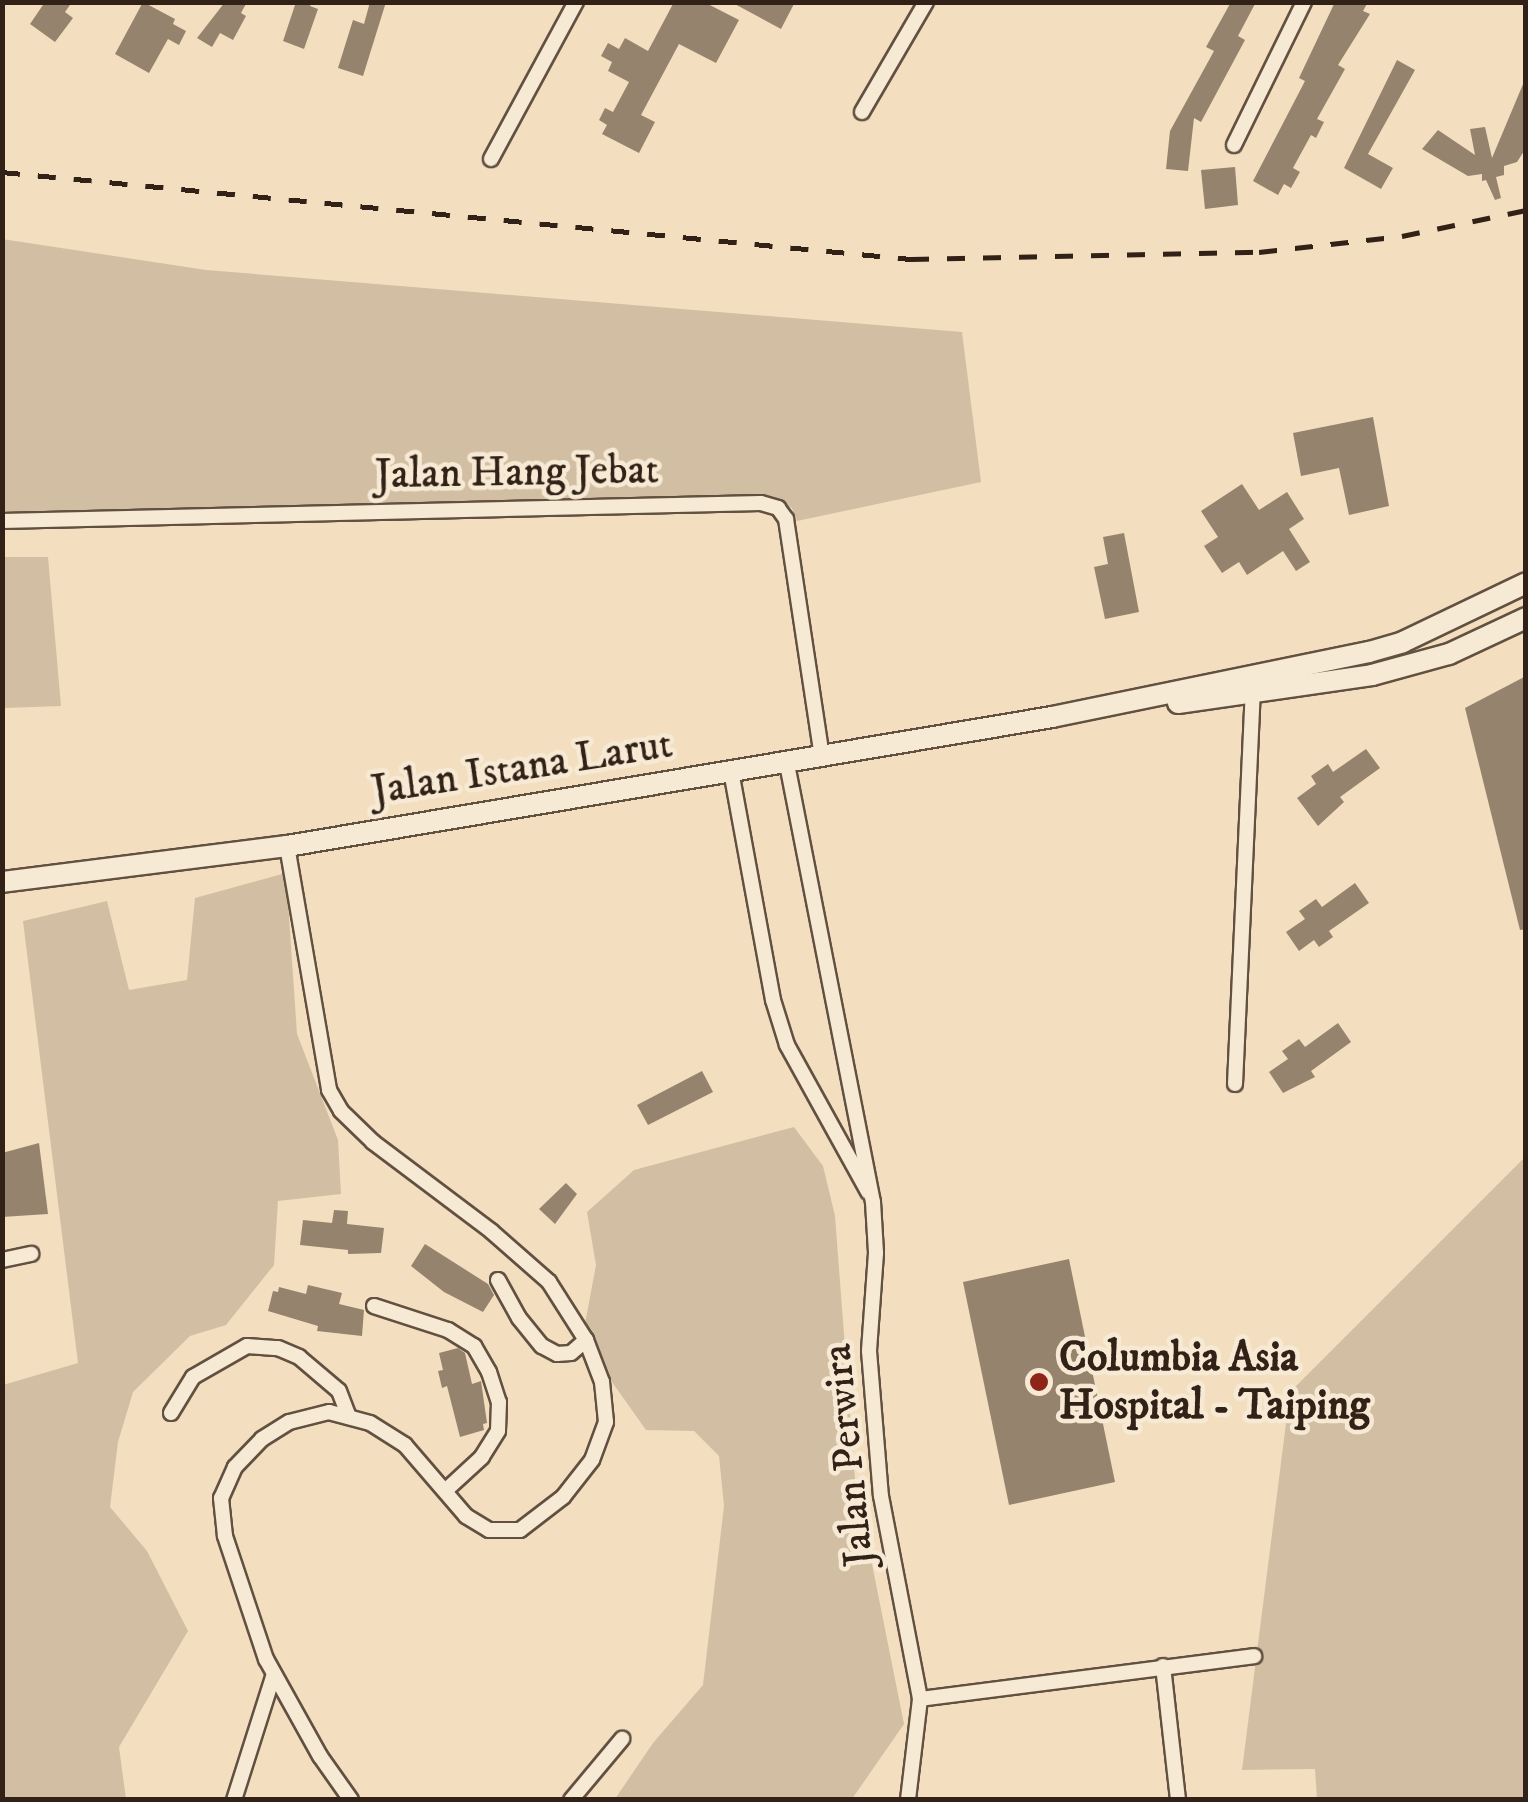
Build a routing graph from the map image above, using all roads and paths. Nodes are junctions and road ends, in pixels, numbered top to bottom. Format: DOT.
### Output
graph roads {
  1 [pos="576,2"];
  2 [pos="926,2"];
  3 [pos="1304,2"];
  4 [pos="862,112"];
  5 [pos="1234,146"];
  6 [pos="491,160"];
  7 [pos="2,521"];
  8 [pos="1526,568"];
  9 [pos="1526,583"];
  10 [pos="1454,614"];
  11 [pos="1526,618"];
  12 [pos="1253,694"];
  13 [pos="1052,718"];
  14 [pos="822,756"];
  15 [pos="787,764"];
  16 [pos="732,772"];
  17 [pos="288,846"];
  18 [pos="2,882"];
  19 [pos="1235,1084"];
  20 [pos="873,1202"];
  21 [pos="31,1254"];
  22 [pos="2,1260"];
  23 [pos="498,1280"];
  24 [pos="374,1306"];
  25 [pos="586,1340"];
  26 [pos="171,1413"];
  27 [pos="349,1417"];
  28 [pos="445,1491"];
  29 [pos="1254,1656"];
  30 [pos="1163,1666"];
  31 [pos="274,1674"];
  32 [pos="920,1699"];
  33 [pos="622,1740"];
  34 [pos="234,1800"];
  35 [pos="351,1800"];
  36 [pos="572,1800"];
  37 [pos="908,1800"];
  38 [pos="1178,1800"];
  1 -- 6 [label="street"];
  2 -- 4 [label="street"];
  3 -- 5 [label="street"];
  7 -- 14 [label="street, Jalan Hang Jebat"];
  8 -- 10 [label="main road, Jalan Istana Larut"];
  9 -- 10 [label="main road, Jalan Istana Larut"];
  10 -- 13 [label="main road, Jalan Istana Larut"];
  11 -- 12 [label="main road, Jalan Istana Larut"];
  12 -- 13 [label="main road, Jalan Istana Larut"];
  12 -- 19 [label="street"];
  13 -- 14 [label="main road, Jalan Istana Larut"];
  14 -- 15 [label="main road, Jalan Istana Larut"];
  15 -- 16 [label="main road, Jalan Istana Larut"];
  15 -- 20 [label="street, Jalan Perwira"];
  16 -- 17 [label="main road, Jalan Istana Larut"];
  16 -- 20 [label="street, Jalan Perwira"];
  17 -- 18 [label="main road, Jalan Istana Larut"];
  17 -- 25 [label="street"];
  20 -- 32 [label="street, Jalan Perwira"];
  21 -- 22 [label="street"];
  23 -- 25 [label="street"];
  24 -- 28 [label="street"];
  25 -- 28 [label="street"];
  26 -- 27 [label="street"];
  27 -- 28 [label="street"];
  27 -- 31 [label="street"];
  29 -- 30 [label="street"];
  30 -- 32 [label="street"];
  30 -- 38 [label="street"];
  31 -- 34 [label="street"];
  31 -- 35 [label="street"];
  32 -- 37 [label="street, Jalan Perwira"];
  33 -- 36 [label="street"];
}
